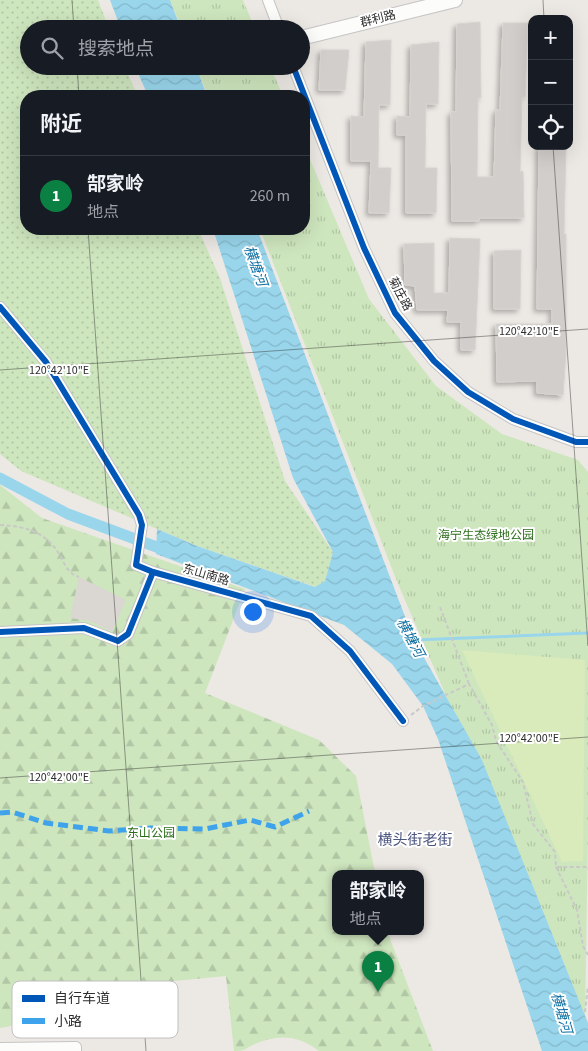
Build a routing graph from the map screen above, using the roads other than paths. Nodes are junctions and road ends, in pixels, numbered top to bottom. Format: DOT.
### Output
graph roads {
  1 [pos="268,0"];
  2 [pos="455,0"];
  3 [pos="276,20"];
  4 [pos="310,36"];
  5 [pos="297,75"];
  6 [pos="302,90"];
  7 [pos="310,110"];
  8 [pos="0,307"];
  9 [pos="588,442"];
  10 [pos="153,572"];
  11 [pos="0,632"];
  12 [pos="404,721"];
  13 [pos="0,1048"];
  14 [pos="76,1051"];
  1 -- 3 [label="street"];
  2 -- 4 [label="street, 群利路"];
  5 -- 6 [label="street, 菊庄路"];
  7 -- 9 [label="street, 菊庄路"];
  8 -- 10 [label="street"];
  10 -- 11 [label="street"];
  10 -- 12 [label="street, 东山南路"];
  13 -- 14 [label="street"];
}
